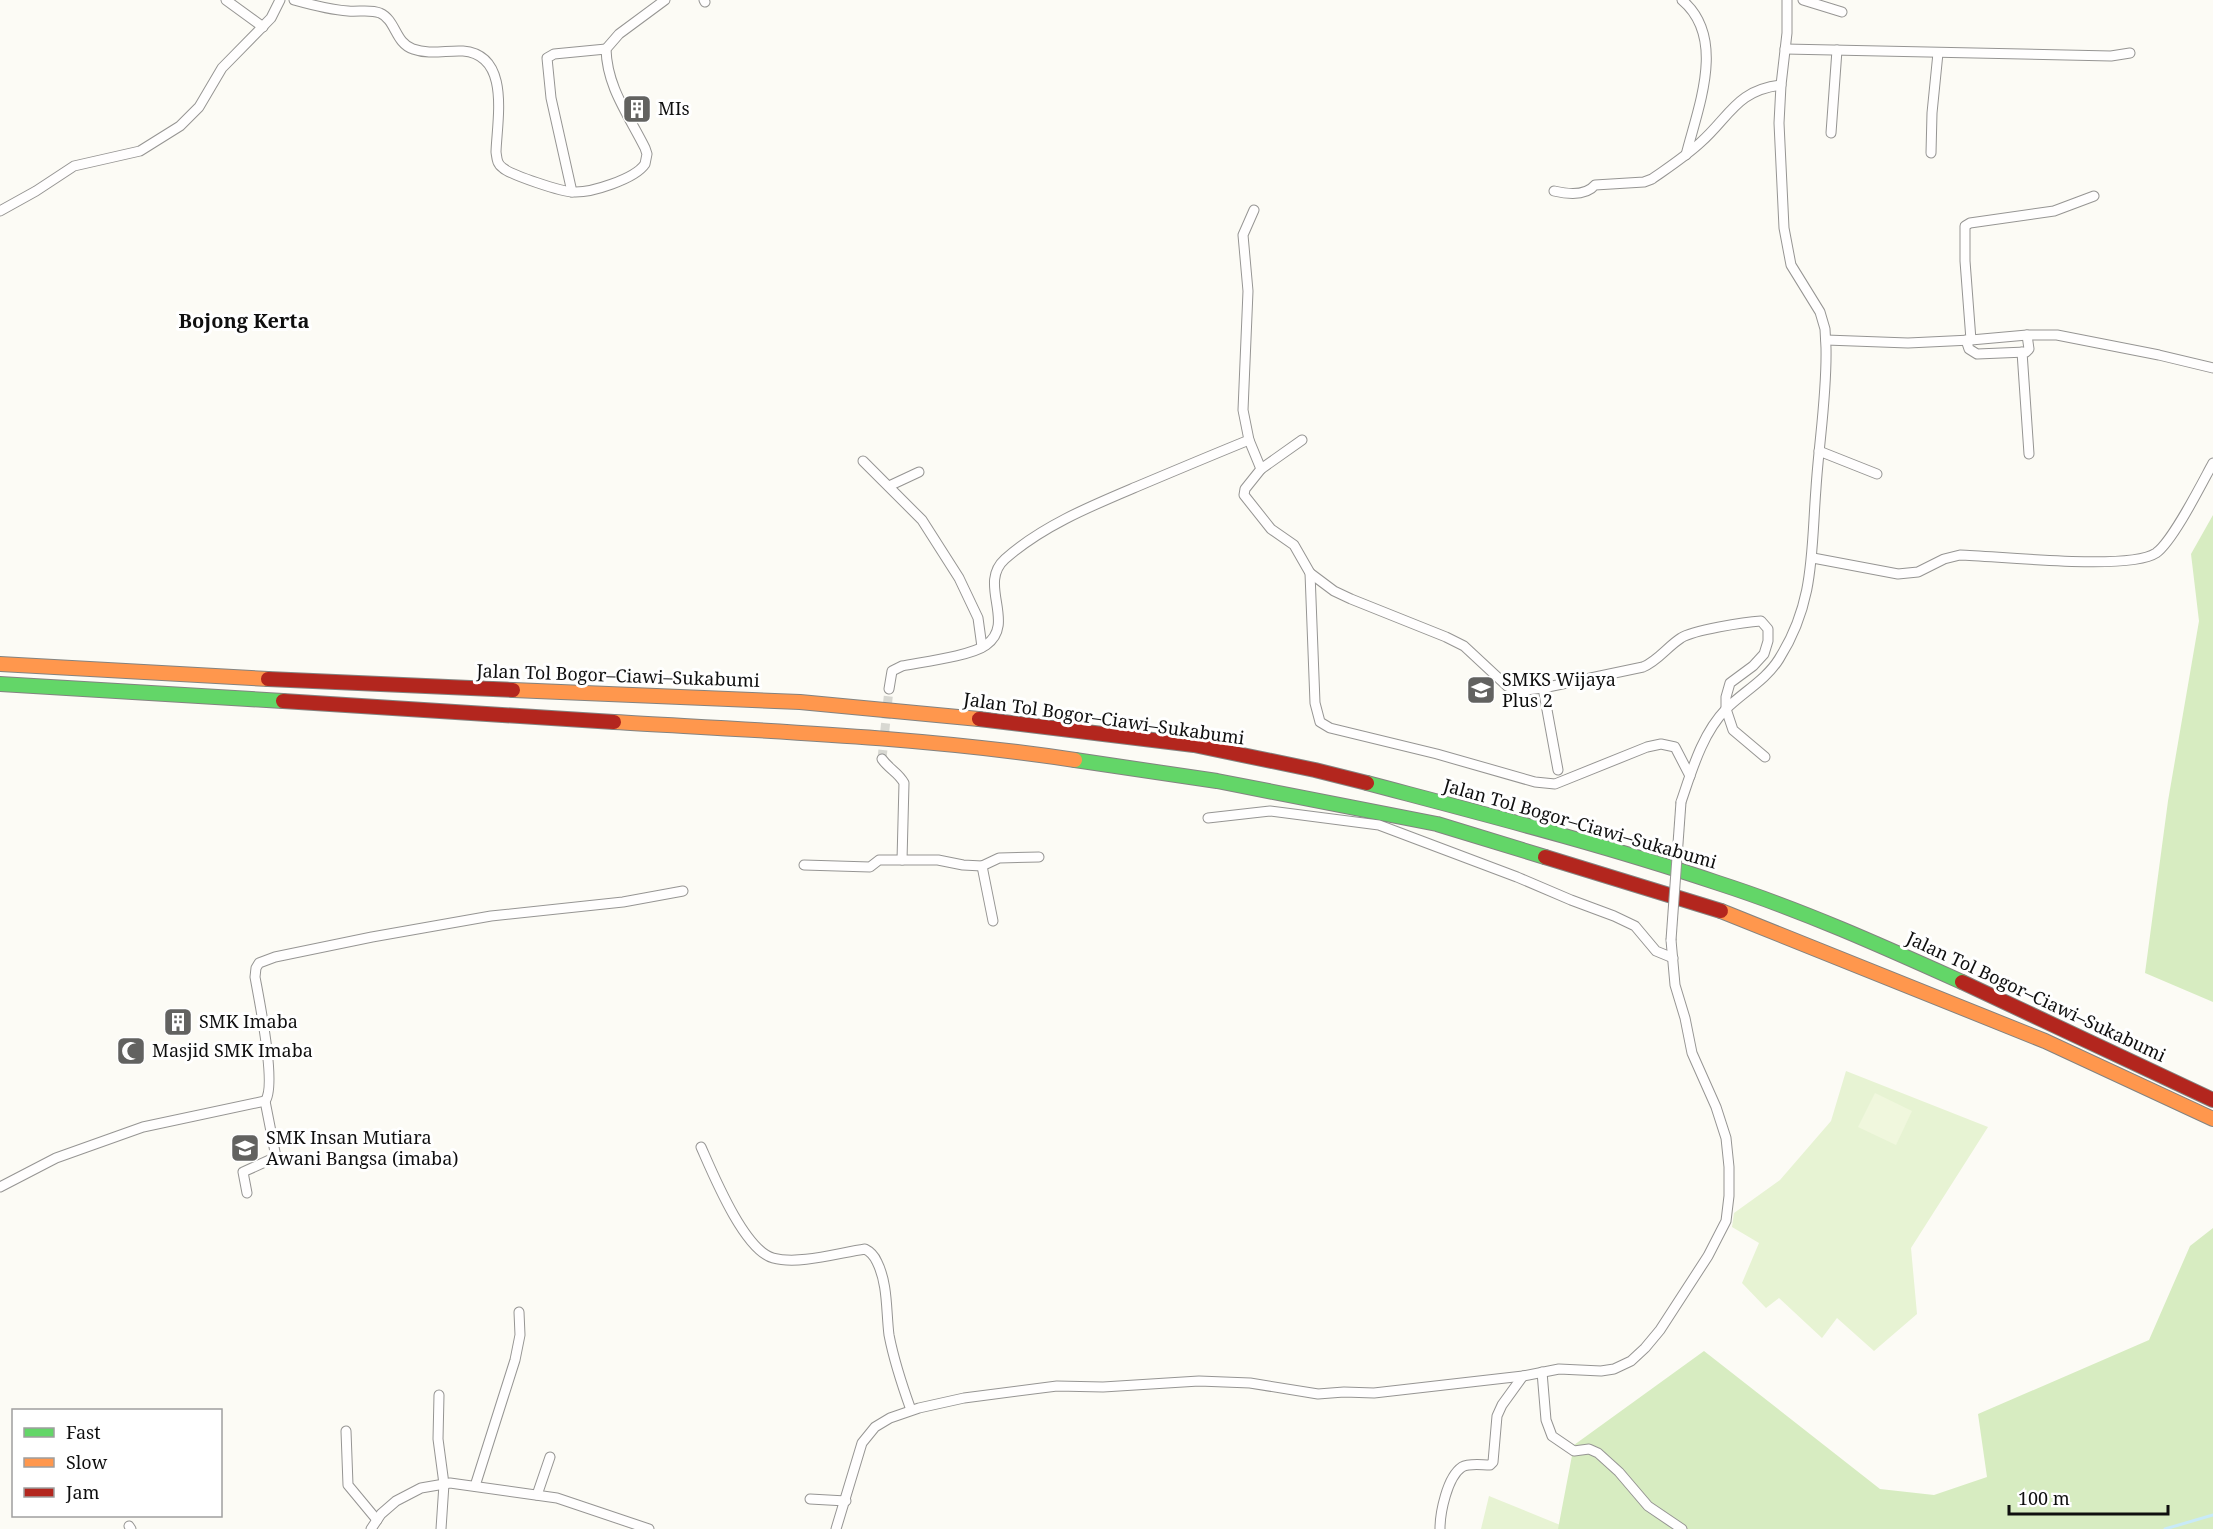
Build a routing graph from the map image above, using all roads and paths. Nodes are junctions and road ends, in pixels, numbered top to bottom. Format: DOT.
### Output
graph roads {
  1 [pos="226,0"];
  2 [pos="280,0"];
  3 [pos="294,0"];
  4 [pos="665,0"];
  5 [pos="1682,0"];
  6 [pos="1787,0"];
  7 [pos="1803,0"];
  8 [pos="1842,12"];
  9 [pos="263,27"];
  10 [pos="606,48"];
  11 [pos="1785,50"];
  12 [pos="1837,51"];
  13 [pos="1938,52"];
  14 [pos="2130,53"];
  15 [pos="1780,85"];
  16 [pos="1831,133"];
  17 [pos="1931,153"];
  18 [pos="1686,154"];
  19 [pos="1554,190"];
  20 [pos="572,192"];
  21 [pos="2094,196"];
  22 [pos="1254,210"];
  23 [pos="0,211"];
  24 [pos="2027,335"];
  25 [pos="1826,340"];
  26 [pos="1969,340"];
  27 [pos="2022,352"];
  28 [pos="2213,368"];
  29 [pos="1250,440"];
  30 [pos="1302,440"];
  31 [pos="1819,451"];
  32 [pos="2029,454"];
  33 [pos="862,461"];
  34 [pos="2213,464"];
  35 [pos="1261,469"];
  36 [pos="919,472"];
  37 [pos="1877,474"];
  38 [pos="889,486"];
  39 [pos="1813,558"];
  40 [pos="1310,573"];
  41 [pos="982,648"];
  42 [pos="0,664"];
  43 [pos="0,684"];
  44 [pos="1543,688"];
  45 [pos="889,689"];
  46 [pos="1726,709"];
  47 [pos="1765,757"];
  48 [pos="882,759"];
  49 [pos="1558,770"];
  50 [pos="1690,776"];
  51 [pos="1208,818"];
  52 [pos="1039,857"];
  53 [pos="902,860"];
  54 [pos="804,866"];
  55 [pos="982,866"];
  56 [pos="683,891"];
  57 [pos="993,921"];
  58 [pos="1673,958"];
  59 [pos="2213,1100"];
  60 [pos="265,1101"];
  61 [pos="2213,1119"];
  62 [pos="700,1147"];
  63 [pos="0,1187"];
  64 [pos="247,1193"];
  65 [pos="519,1312"];
  66 [pos="1542,1372"];
  67 [pos="1523,1376"];
  68 [pos="439,1395"];
  69 [pos="911,1410"];
  70 [pos="346,1431"];
  71 [pos="550,1457"];
  72 [pos="444,1484"];
  73 [pos="475,1486"];
  74 [pos="537,1495"];
  75 [pos="810,1499"];
  76 [pos="846,1501"];
  77 [pos="377,1520"];
  78 [pos="371,1529"];
  79 [pos="441,1529"];
  80 [pos="649,1529"];
  81 [pos="836,1529"];
  82 [pos="1440,1529"];
  83 [pos="1682,1529"];
  1 -- 9 [label="street"];
  2 -- 9 [label="street"];
  3 -- 20 [label="street"];
  4 -- 10 [label="street"];
  5 -- 18 [label="street"];
  6 -- 11 [label="street"];
  7 -- 8 [label="street"];
  9 -- 23 [label="street"];
  10 -- 20 [label="street"];
  10 -- 20 [label="street"];
  11 -- 12 [label="street"];
  11 -- 15 [label="street"];
  12 -- 13 [label="street"];
  12 -- 16 [label="street"];
  13 -- 14 [label="street"];
  13 -- 17 [label="street"];
  15 -- 18 [label="street"];
  15 -- 25 [label="street"];
  18 -- 19 [label="street"];
  21 -- 26 [label="street"];
  22 -- 29 [label="street"];
  24 -- 26 [label="street"];
  24 -- 27 [label="street"];
  24 -- 28 [label="street"];
  25 -- 26 [label="street"];
  25 -- 31 [label="street"];
  26 -- 27 [label="street"];
  27 -- 32 [label="street"];
  29 -- 35 [label="street"];
  29 -- 41 [label="street"];
  30 -- 35 [label="street"];
  31 -- 37 [label="street"];
  31 -- 39 [label="street"];
  33 -- 38 [label="street"];
  34 -- 39 [label="street"];
  35 -- 40 [label="street"];
  36 -- 38 [label="street"];
  38 -- 41 [label="street"];
  39 -- 46 [label="street"];
  40 -- 44 [label="street"];
  40 -- 50 [label="street"];
  41 -- 45 [label="street"];
  42 -- 59 [label="highway, Jalan Tol Bogor–Ciawi–Sukabumi"];
  43 -- 61 [label="highway, Jalan Tol Bogor–Ciawi–Sukabumi"];
  44 -- 46 [label="street"];
  44 -- 49 [label="street"];
  46 -- 47 [label="street"];
  46 -- 50 [label="street"];
  48 -- 53 [label="street"];
  50 -- 58 [label="street, bridge"];
  51 -- 58 [label="street"];
  52 -- 55 [label="street"];
  53 -- 54 [label="street"];
  53 -- 55 [label="street"];
  55 -- 57 [label="street"];
  56 -- 60 [label="street"];
  58 -- 66 [label="street"];
  60 -- 63 [label="street"];
  60 -- 64 [label="street"];
  62 -- 69 [label="street"];
  65 -- 73 [label="street"];
  66 -- 67 [label="street"];
  66 -- 83 [label="street"];
  67 -- 69 [label="street"];
  67 -- 82 [label="street"];
  68 -- 72 [label="street"];
  69 -- 76 [label="street"];
  70 -- 77 [label="street"];
  71 -- 74 [label="street"];
  72 -- 73 [label="street"];
  72 -- 77 [label="street"];
  72 -- 79 [label="street"];
  73 -- 74 [label="street"];
  74 -- 80 [label="street"];
  75 -- 76 [label="street"];
  76 -- 81 [label="street"];
  77 -- 78 [label="street"];
}
